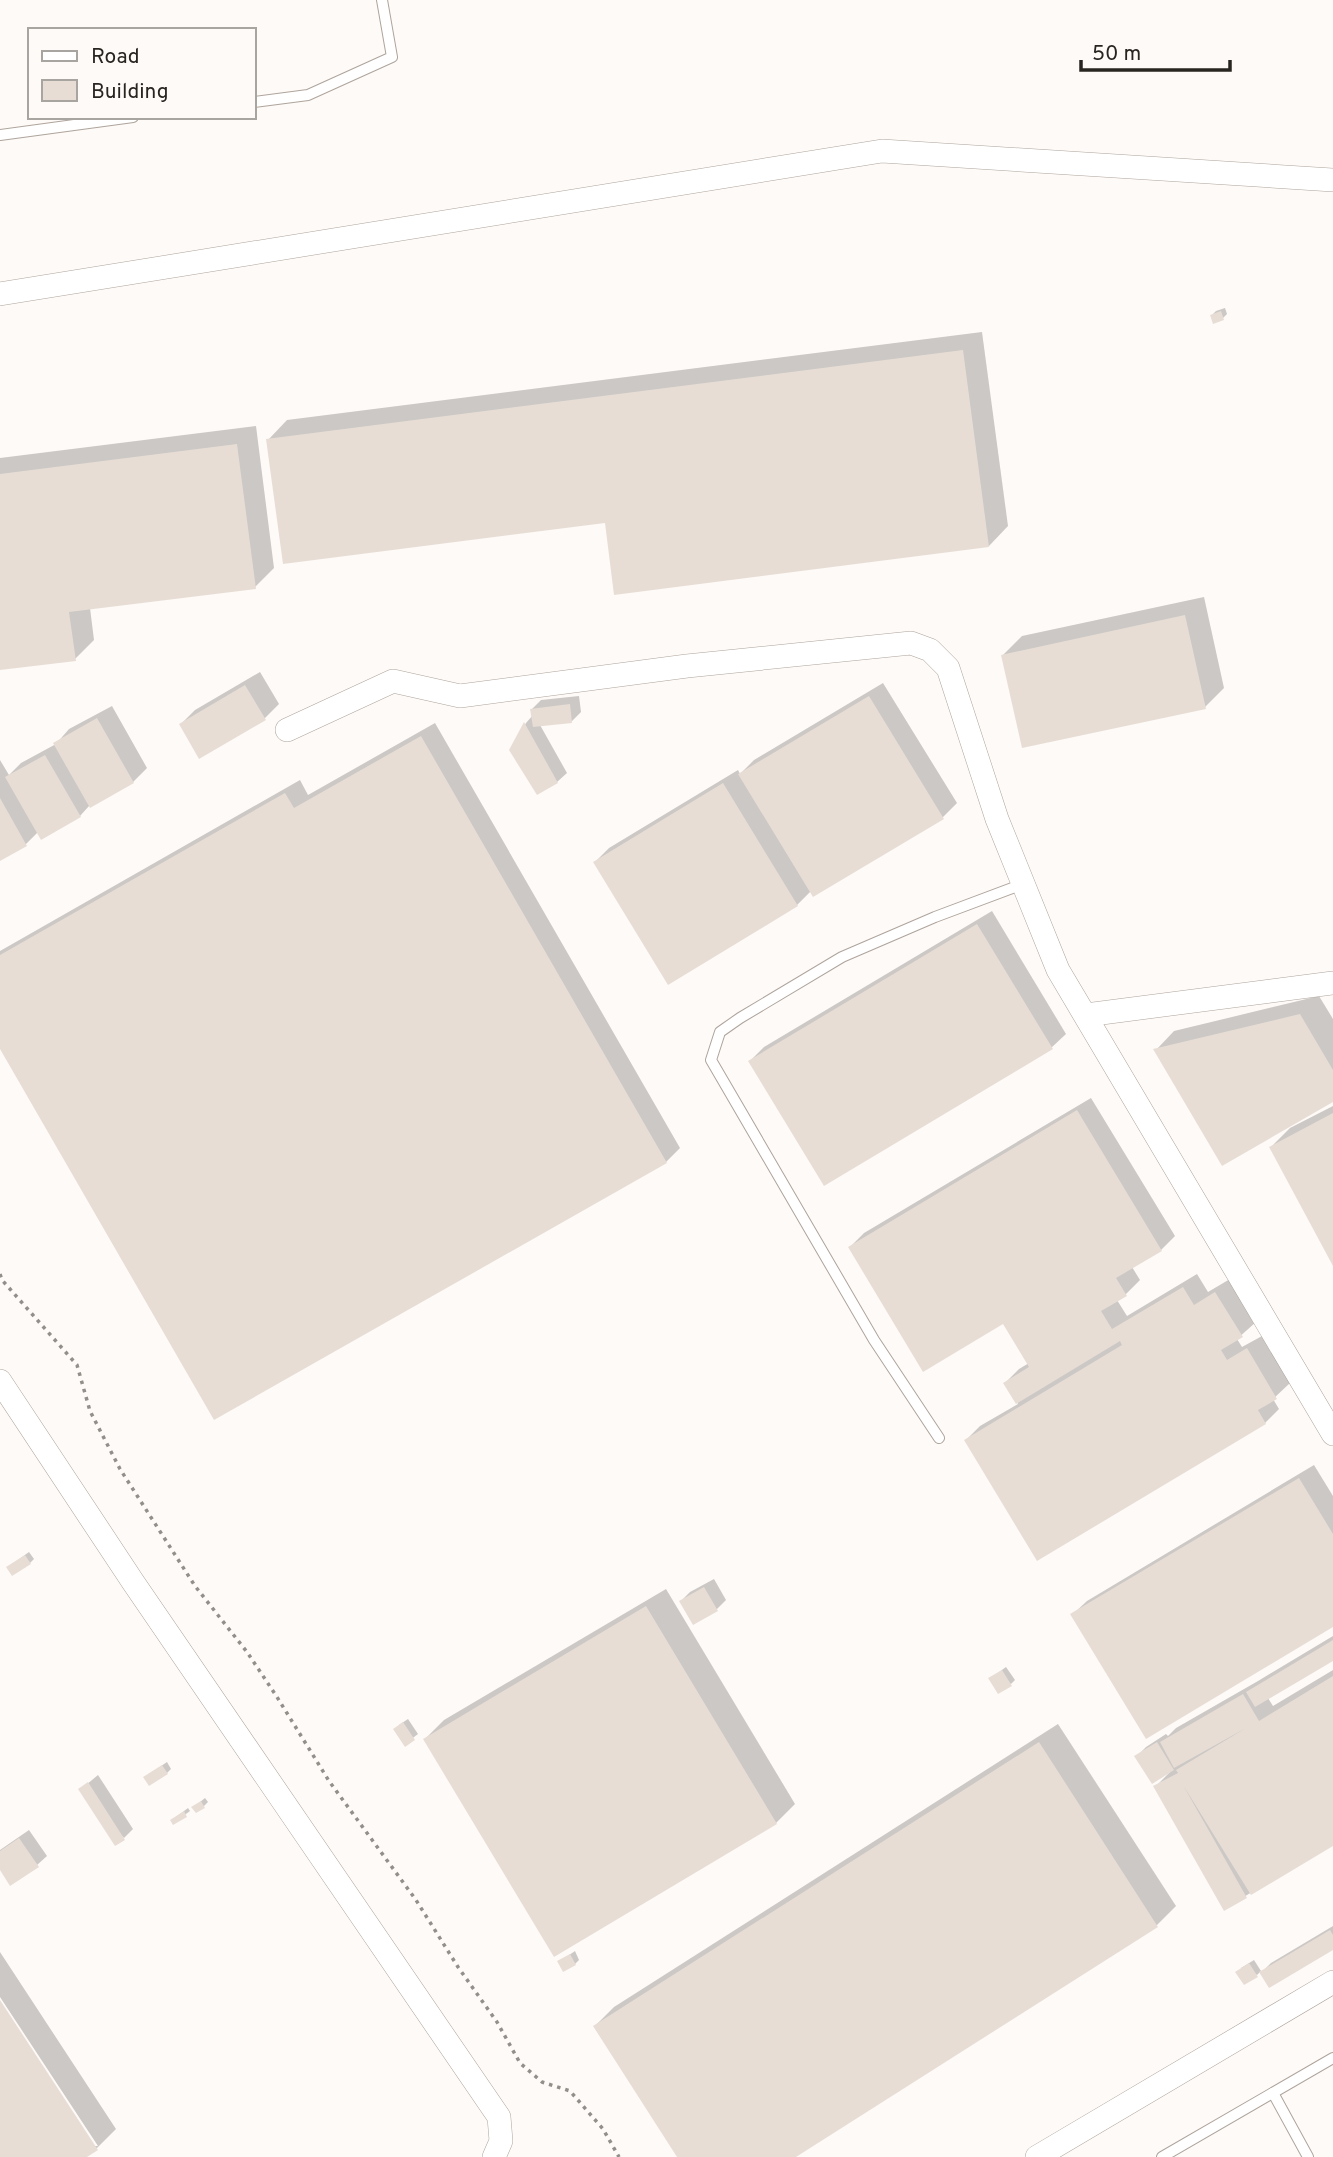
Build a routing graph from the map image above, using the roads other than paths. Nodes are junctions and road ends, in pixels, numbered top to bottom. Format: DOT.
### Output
graph roads {
  1 [pos="382,0"];
  2 [pos="256,102"];
  3 [pos="118,119"];
  4 [pos="0,135"];
  5 [pos="1333,180"];
  6 [pos="0,294"];
  7 [pos="287,730"];
  8 [pos="1023,884"];
  9 [pos="1333,983"];
  10 [pos="1086,1015"];
  11 [pos="0,1381"];
  12 [pos="1333,1434"];
  13 [pos="939,1438"];
  14 [pos="1333,1982"];
  15 [pos="1333,2058"];
  16 [pos="1273,2093"];
  17 [pos="494,2157"];
  18 [pos="1037,2157"];
  19 [pos="1162,2157"];
  20 [pos="1308,2157"];
  1 -- 2 [label="lane"];
  3 -- 4 [label="lane"];
  5 -- 6 [label="street"];
  7 -- 8 [label="street"];
  8 -- 10 [label="street"];
  8 -- 13 [label="lane"];
  9 -- 10 [label="street"];
  10 -- 12 [label="street"];
  11 -- 17 [label="street"];
  14 -- 18 [label="street"];
  15 -- 16 [label="lane"];
  16 -- 19 [label="lane"];
  16 -- 20 [label="lane"];
}
